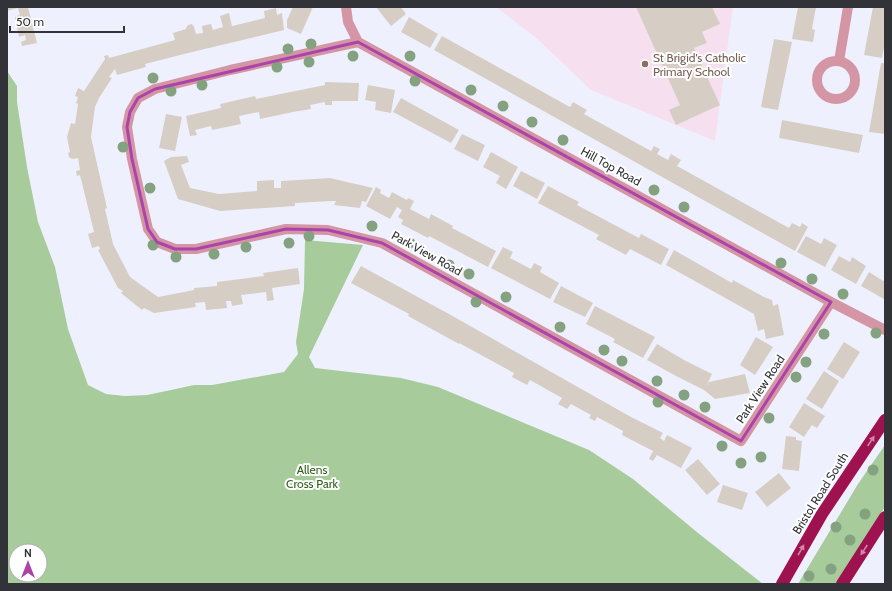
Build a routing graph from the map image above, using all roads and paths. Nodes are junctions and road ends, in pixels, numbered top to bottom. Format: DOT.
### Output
graph roads {
  1 [pos="346,7"];
  2 [pos="848,7"];
  3 [pos="358,42"];
  4 [pos="839,61"];
  5 [pos="831,302"];
  6 [pos="885,330"];
  7 [pos="885,420"];
  8 [pos="885,517"];
  9 [pos="782,584"];
  10 [pos="842,584"];
  1 -- 3 [label="street"];
  2 -- 4 [label="street"];
  3 -- 5 [label="street, Hill Top Road"];
  3 -- 5 [label="street, Park View Road"];
  5 -- 6 [label="street, Hill Top Road"];
  9 -- 7 [label="highway, Bristol Road South, one-way"];
  8 -- 10 [label="highway, one-way"];
}
